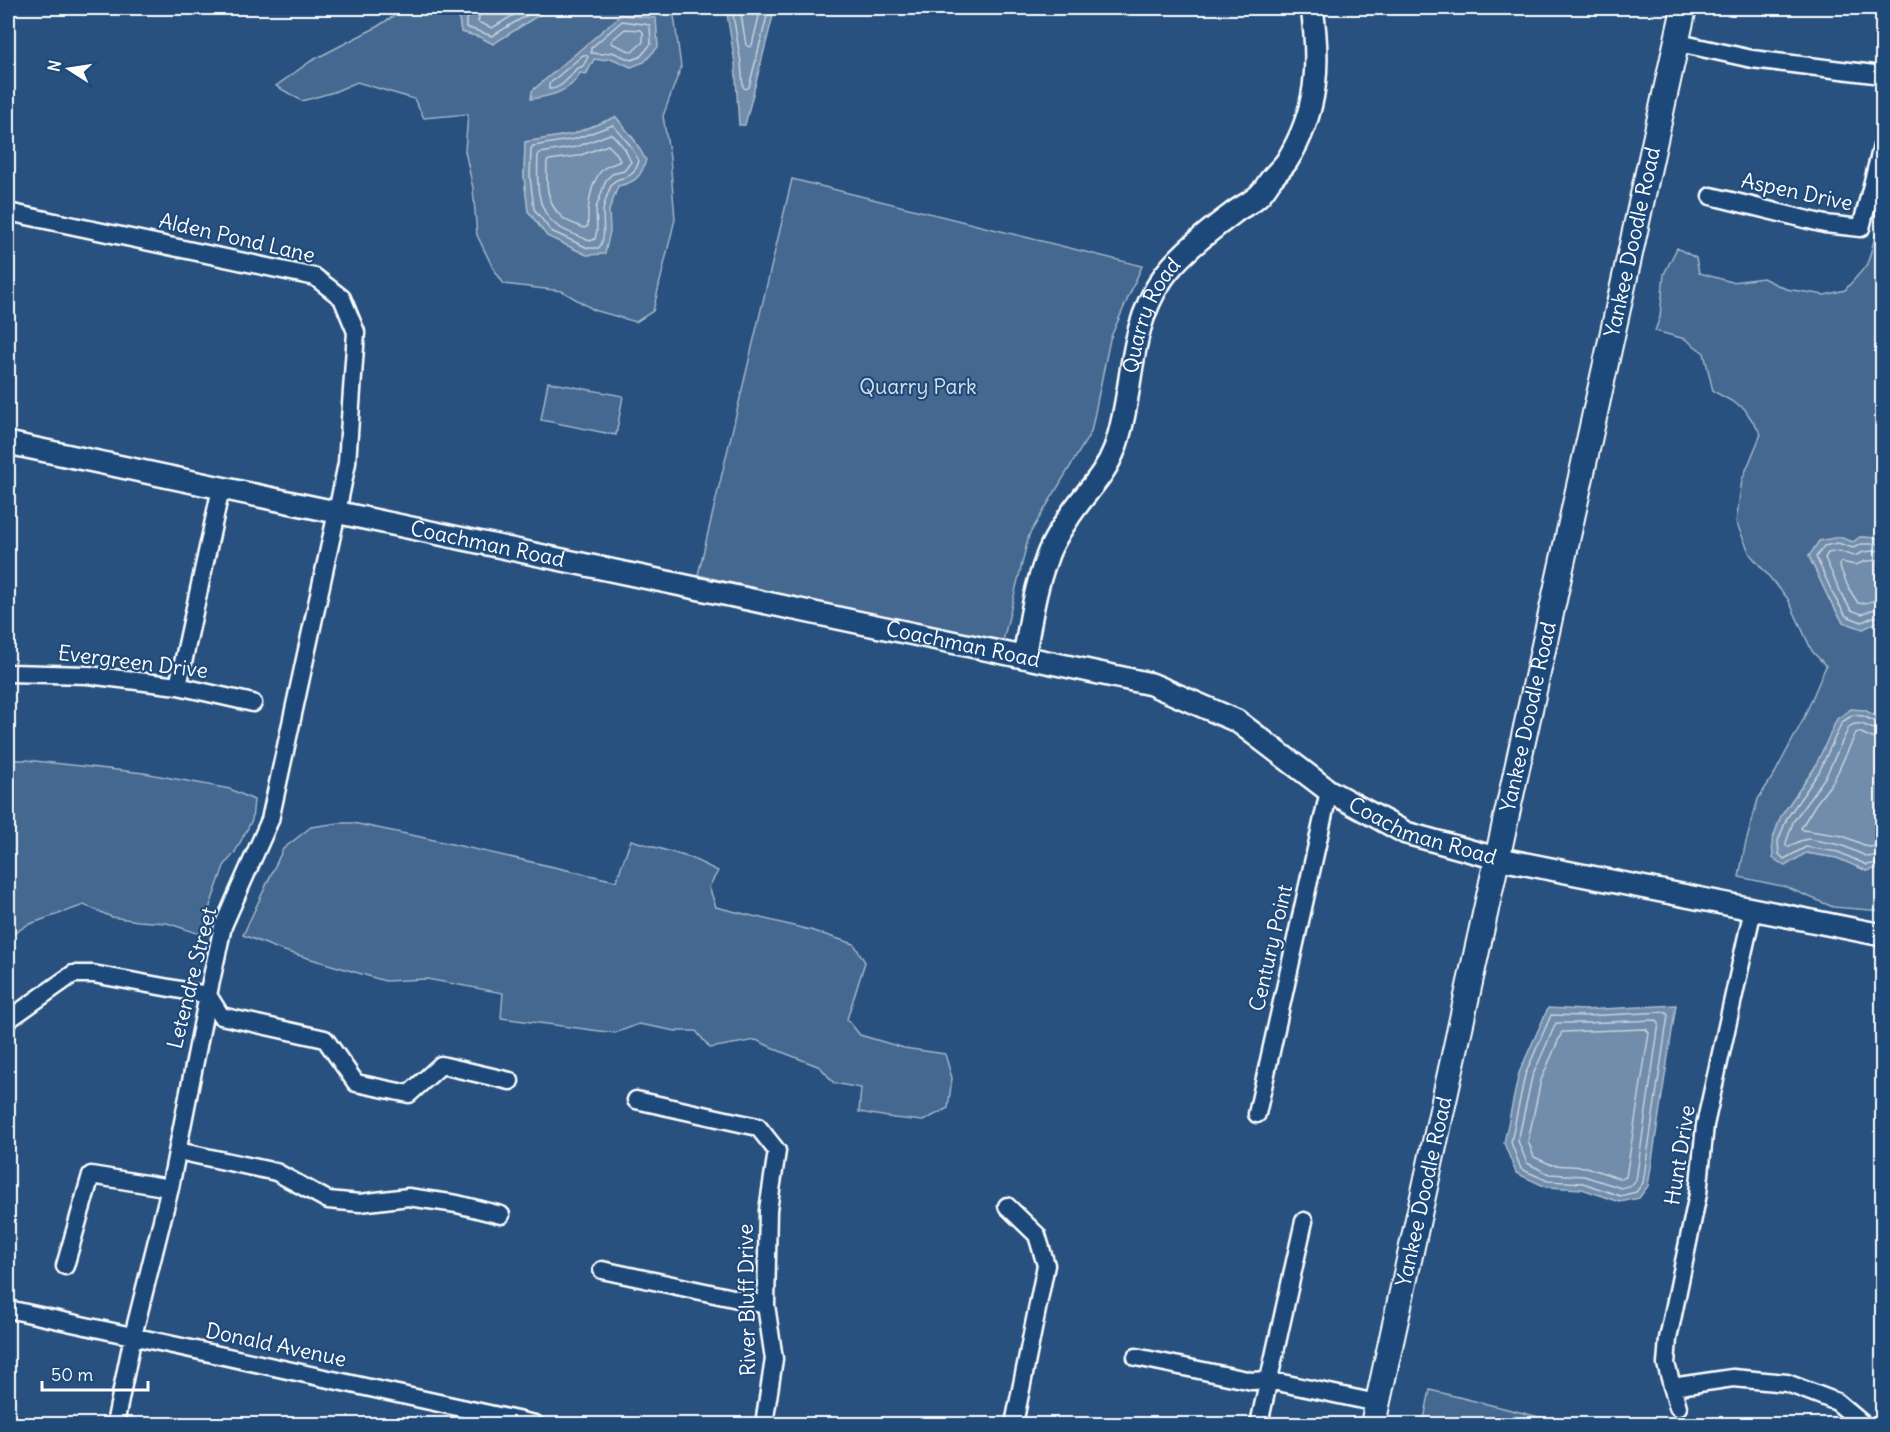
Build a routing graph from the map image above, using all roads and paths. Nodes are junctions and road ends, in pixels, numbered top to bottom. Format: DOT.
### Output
graph roads {
  1 [pos="1312,8"];
  2 [pos="1684,8"];
  3 [pos="1676,45"];
  4 [pos="1882,75"];
  5 [pos="1882,146"];
  6 [pos="1711,196"];
  7 [pos="8,212"];
  8 [pos="8,445"];
  9 [pos="221,488"];
  10 [pos="337,512"];
  11 [pos="1024,657"];
  12 [pos="8,673"];
  13 [pos="178,686"];
  14 [pos="253,703"];
  15 [pos="1329,791"];
  16 [pos="1496,858"];
  17 [pos="1753,909"];
  18 [pos="1882,936"];
  19 [pos="208,995"];
  20 [pos="8,1020"];
  21 [pos="510,1081"];
  22 [pos="636,1100"];
  23 [pos="1257,1114"];
  24 [pos="177,1151"];
  25 [pos="170,1188"];
  26 [pos="1007,1206"];
  27 [pos="501,1215"];
  28 [pos="1304,1221"];
  29 [pos="65,1266"];
  30 [pos="602,1270"];
  31 [pos="766,1305"];
  32 [pos="8,1309"];
  33 [pos="133,1336"];
  34 [pos="1136,1357"];
  35 [pos="1268,1380"];
  36 [pos="1672,1387"];
  37 [pos="1678,1407"];
  38 [pos="1375,1414"];
  39 [pos="115,1425"];
  40 [pos="535,1425"];
  41 [pos="764,1425"];
  42 [pos="1014,1425"];
  43 [pos="1259,1425"];
  44 [pos="1863,1425"];
  1 -- 11 [label="street, Quarry Road"];
  2 -- 3 [label="main road, Yankee Doodle Road"];
  3 -- 4 [label="street"];
  3 -- 16 [label="main road, Yankee Doodle Road"];
  5 -- 6 [label="street, Aspen Drive"];
  7 -- 10 [label="street, Alden Pond Lane"];
  8 -- 9 [label="street, Coachman Road"];
  9 -- 10 [label="street, Coachman Road"];
  9 -- 13 [label="street"];
  10 -- 11 [label="street, Coachman Road"];
  10 -- 19 [label="street, Letendre Street"];
  11 -- 15 [label="street, Coachman Road"];
  12 -- 13 [label="street, Evergreen Drive"];
  13 -- 14 [label="street, Evergreen Drive"];
  15 -- 16 [label="street, Coachman Road"];
  15 -- 23 [label="street, Century Point"];
  16 -- 17 [label="street, Coachman Road"];
  16 -- 38 [label="main road, Yankee Doodle Road"];
  17 -- 18 [label="street, Coachman Road"];
  17 -- 36 [label="street, Hunt Drive"];
  19 -- 20 [label="street"];
  19 -- 21 [label="street"];
  19 -- 24 [label="street, Letendre Street"];
  22 -- 31 [label="street, River Bluff Drive"];
  24 -- 25 [label="street, Letendre Street"];
  24 -- 27 [label="street"];
  25 -- 29 [label="street"];
  25 -- 33 [label="street, Letendre Street"];
  26 -- 42 [label="street"];
  28 -- 35 [label="street"];
  30 -- 31 [label="street"];
  31 -- 41 [label="street, River Bluff Drive"];
  32 -- 33 [label="street, Donald Avenue"];
  33 -- 39 [label="street, Letendre Street"];
  33 -- 40 [label="street, Donald Avenue"];
  34 -- 35 [label="street"];
  35 -- 38 [label="street"];
  35 -- 43 [label="street"];
  36 -- 37 [label="street, Hunt Drive"];
  36 -- 44 [label="street"];
}
